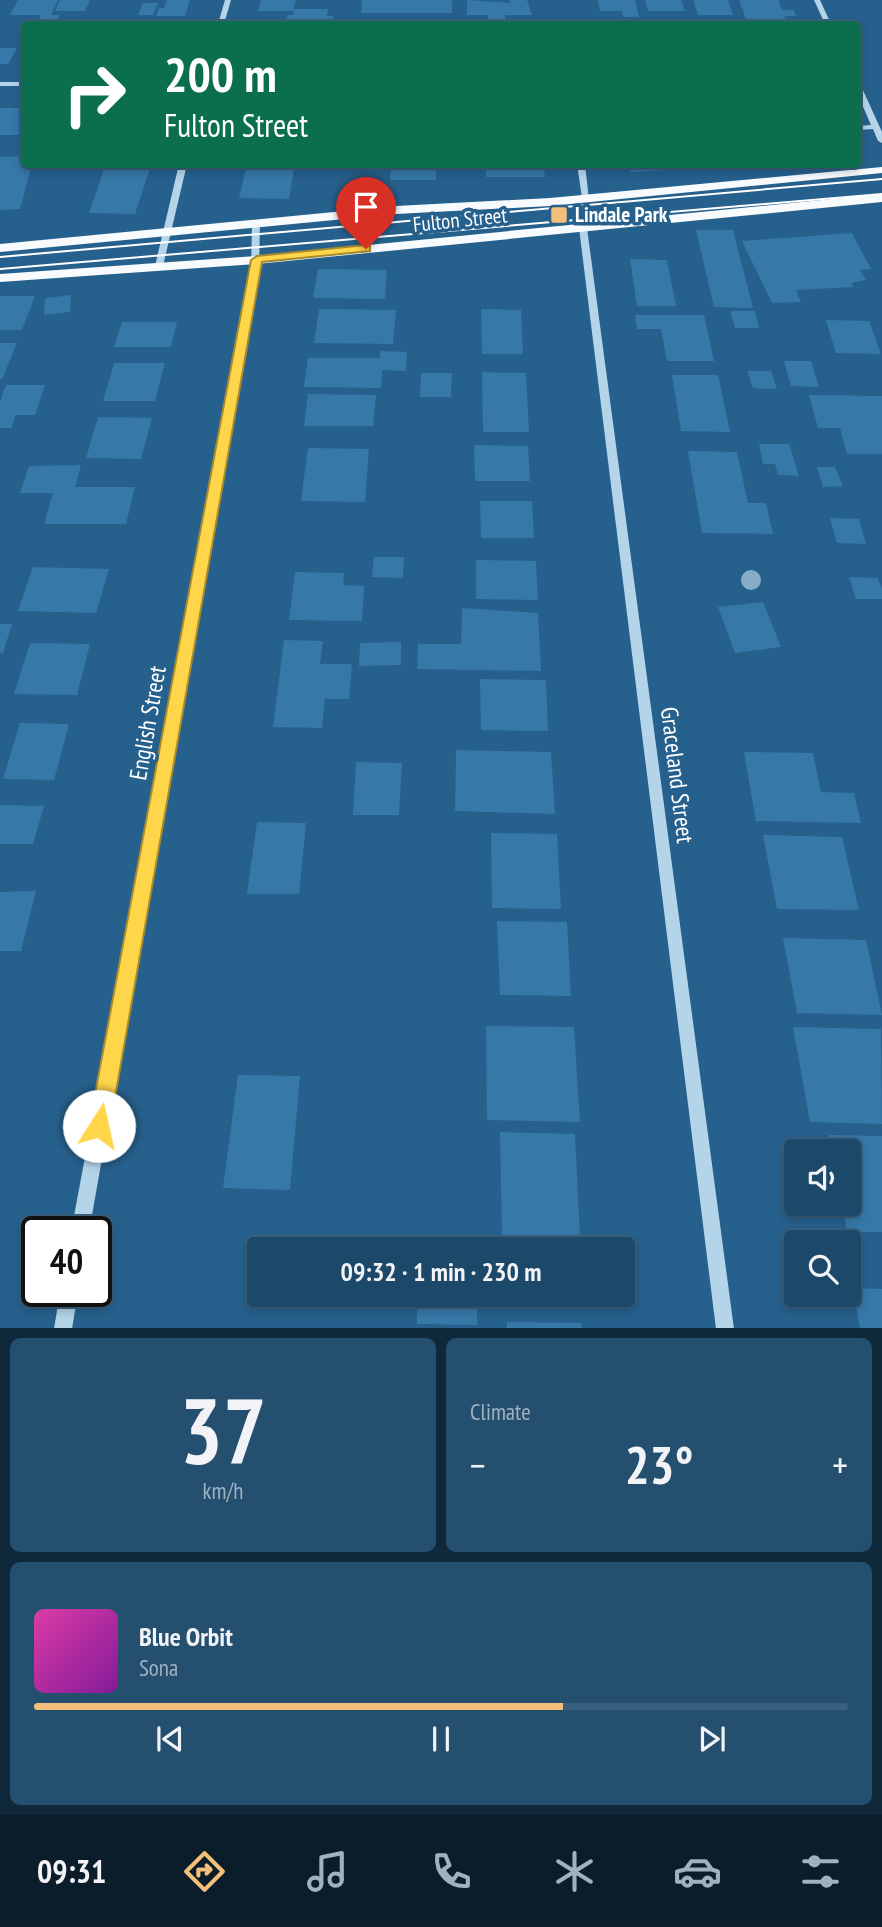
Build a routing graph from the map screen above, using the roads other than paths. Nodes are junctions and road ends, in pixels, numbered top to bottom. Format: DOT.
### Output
graph roads {
  1 [pos="228,0"];
  2 [pos="817,0"];
  3 [pos="222,21"];
  4 [pos="827,21"];
  5 [pos="0,85"];
  6 [pos="21,85"];
  7 [pos="862,109"];
  8 [pos="876,127"];
  9 [pos="861,128"];
  10 [pos="882,141"];
  11 [pos="182,168"];
  12 [pos="582,168"];
  13 [pos="882,170"];
  14 [pos="586,198"];
  15 [pos="882,198"];
  16 [pos="256,222"];
  17 [pos="583,228"];
  18 [pos="165,234"];
  19 [pos="0,248"];
  20 [pos="257,260"];
  21 [pos="159,266"];
  22 [pos="0,278"];
  23 [pos="83,1216"];
  24 [pos="66,1307"];
  25 [pos="62,1328"];
  26 [pos="725,1328"];
  1 -- 3 [label="street"];
  2 -- 4 [label="street"];
  5 -- 6 [label="street"];
  7 -- 8 [label="street"];
  8 -- 9 [label="street"];
  8 -- 10 [label="street"];
  11 -- 18 [label="street"];
  12 -- 14 [label="street"];
  13 -- 14 [label="main road, Fulton Street"];
  14 -- 16 [label="main road, Fulton Street"];
  15 -- 17 [label="main road, Fulton Street"];
  16 -- 18 [label="main road, Fulton Street"];
  16 -- 20 [label="street, English Street"];
  17 -- 20 [label="main road, Fulton Street"];
  17 -- 26 [label="street, Graceland Street"];
  18 -- 19 [label="main road, Fulton Street"];
  18 -- 21 [label="street"];
  20 -- 21 [label="main road, Fulton Street"];
  20 -- 23 [label="street, English Street"];
  21 -- 22 [label="main road, Fulton Street"];
  24 -- 25 [label="street"];
}
